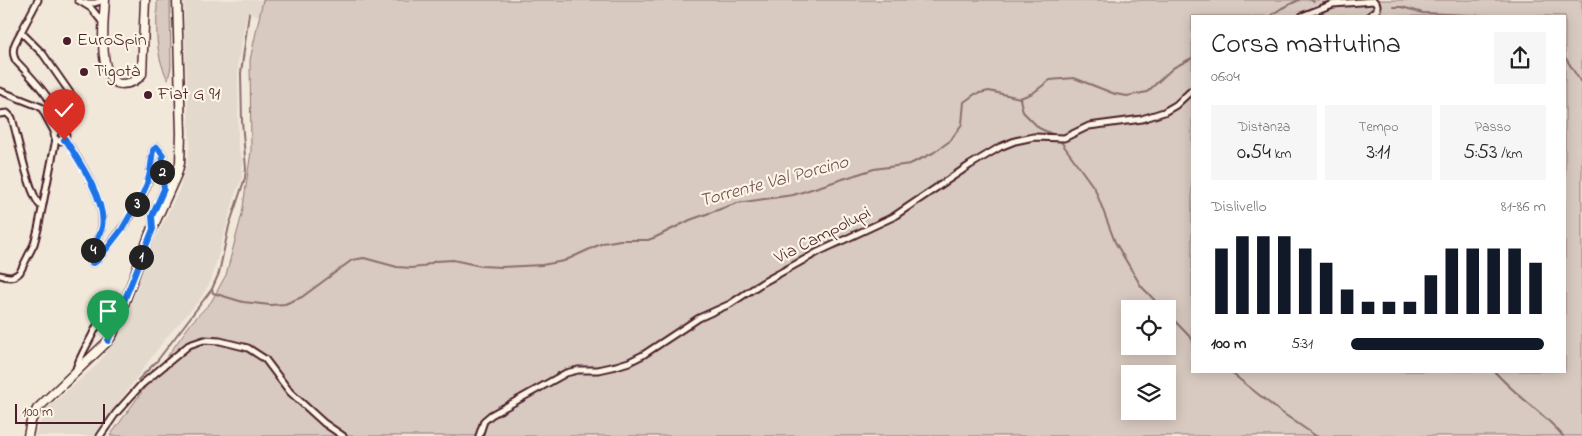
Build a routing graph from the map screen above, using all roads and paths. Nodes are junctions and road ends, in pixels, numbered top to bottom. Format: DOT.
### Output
graph roads {
  1 [pos="38,0"];
  2 [pos="78,0"];
  3 [pos="104,0"];
  4 [pos="145,0"];
  5 [pos="177,0"];
  6 [pos="84,3"];
  7 [pos="1304,15"];
  8 [pos="1370,15"];
  9 [pos="103,24"];
  10 [pos="21,32"];
  11 [pos="0,91"];
  12 [pos="1191,91"];
  13 [pos="72,97"];
  14 [pos="0,114"];
  15 [pos="57,131"];
  16 [pos="56,139"];
  17 [pos="65,139"];
  18 [pos="42,207"];
  19 [pos="153,229"];
  20 [pos="0,275"];
  21 [pos="98,323"];
  22 [pos="74,374"];
  23 [pos="28,436"];
  24 [pos="100,436"];
  25 [pos="342,436"];
  26 [pos="479,436"];
  1 -- 10 [label="street"];
  2 -- 6 [label="street"];
  3 -- 6 [label="street"];
  3 -- 9 [label="main road"];
  4 -- 9 [label="main road"];
  5 -- 19 [label="main road"];
  6 -- 9 [label="street"];
  7 -- 8 [label="street"];
  10 -- 13 [label="street"];
  10 -- 15 [label="street"];
  11 -- 15 [label="street"];
  12 -- 26 [label="street, Via Campolupi"];
  14 -- 18 [label="street"];
  15 -- 16 [label="street"];
  15 -- 17 [label="street"];
  16 -- 17 [label="street"];
  16 -- 18 [label="street"];
  17 -- 19 [label="street"];
  18 -- 20 [label="street"];
  19 -- 22 [label="main road"];
  21 -- 22 [label="street"];
  22 -- 23 [label="main road"];
  24 -- 25 [label="street"];
}
